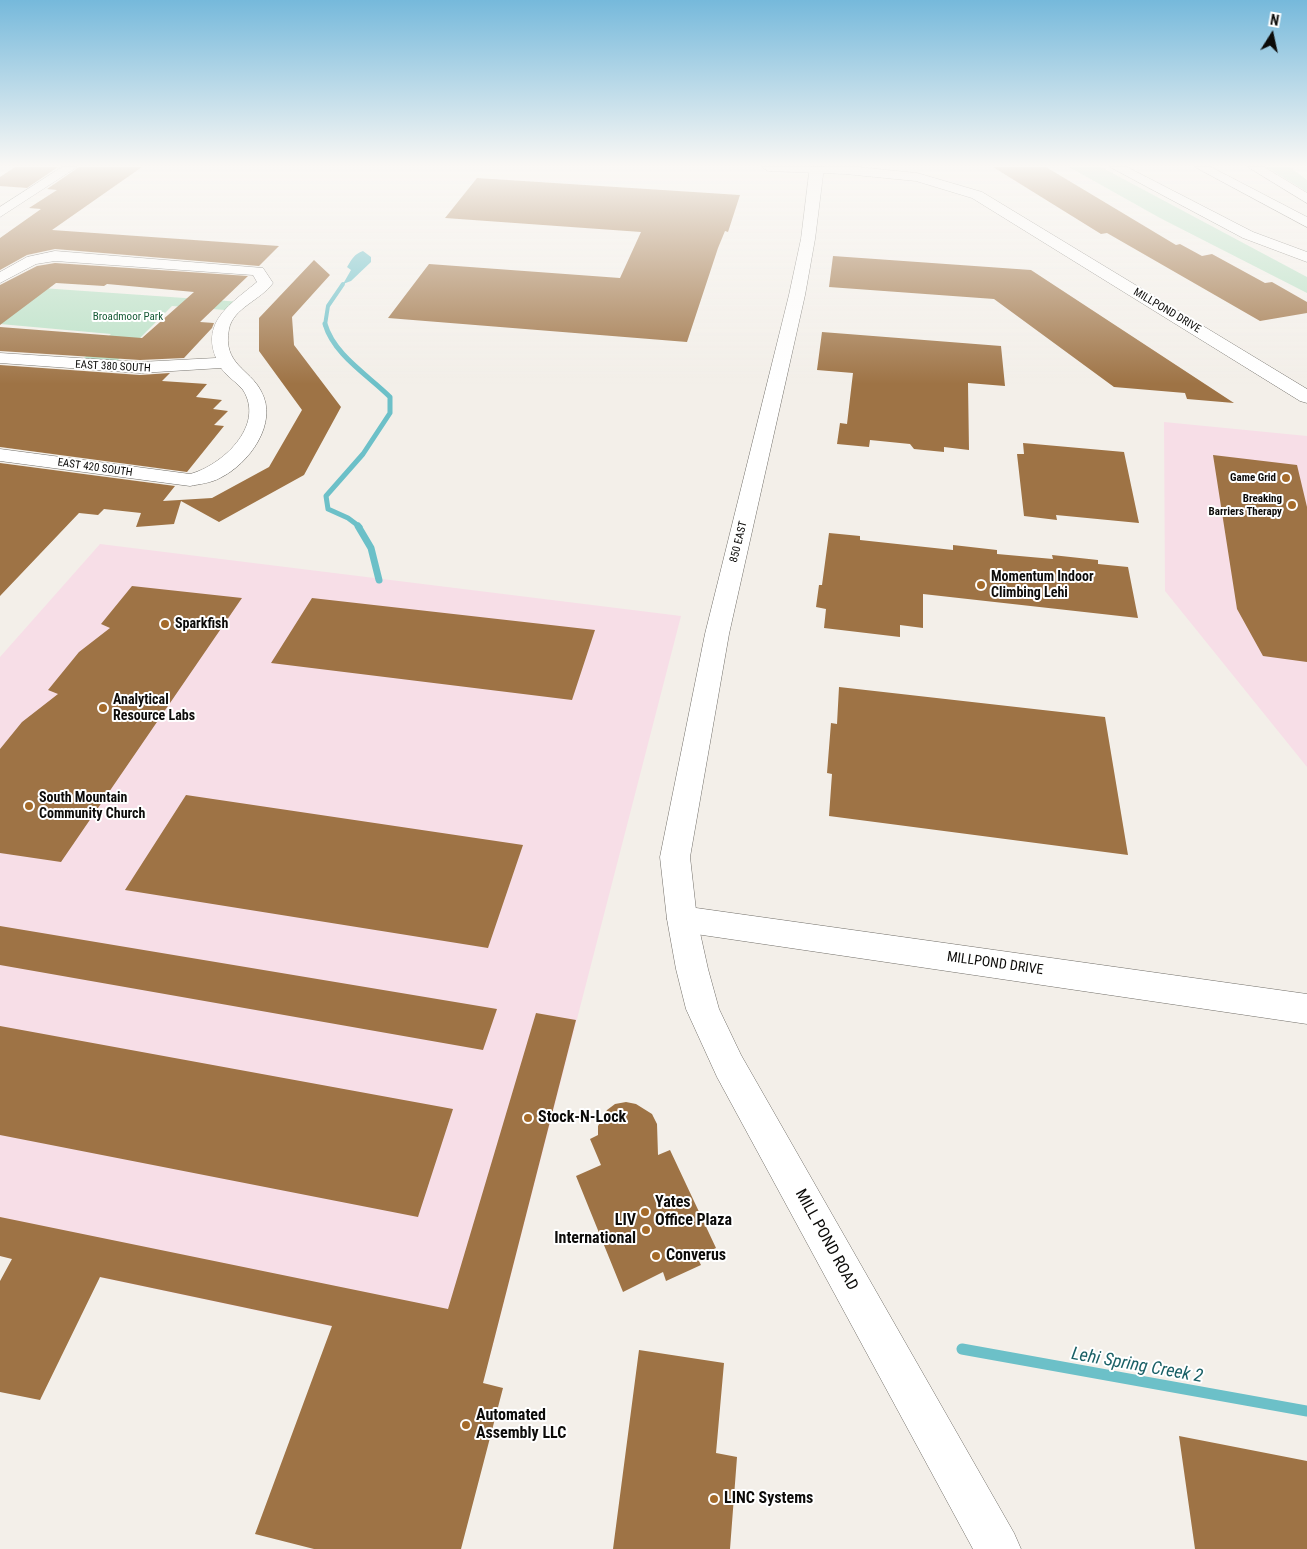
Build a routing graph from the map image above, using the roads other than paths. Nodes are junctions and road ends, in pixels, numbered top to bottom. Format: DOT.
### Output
graph roads {
  1 [pos="806,239"];
  2 [pos="1049,239"];
  3 [pos="1259,239"];
  4 [pos="1286,239"];
  5 [pos="1307,250"];
  6 [pos="1307,257"];
  7 [pos="0,278"];
  8 [pos="0,358"];
  9 [pos="226,362"];
  10 [pos="1307,397"];
  11 [pos="0,455"];
  12 [pos="682,919"];
  13 [pos="1307,1009"];
  14 [pos="998,1549"];
  1 -- 12 [label="main road, 850 EAST"];
  2 -- 10 [label="main road, MILLPOND DRIVE"];
  3 -- 6 [label="main road"];
  4 -- 5 [label="main road"];
  7 -- 9 [label="main road"];
  8 -- 9 [label="main road, EAST 380 SOUTH"];
  9 -- 11 [label="main road, EAST 420 SOUTH"];
  12 -- 13 [label="main road, MILLPOND DRIVE"];
  12 -- 14 [label="main road, MILL POND ROAD"];
}
